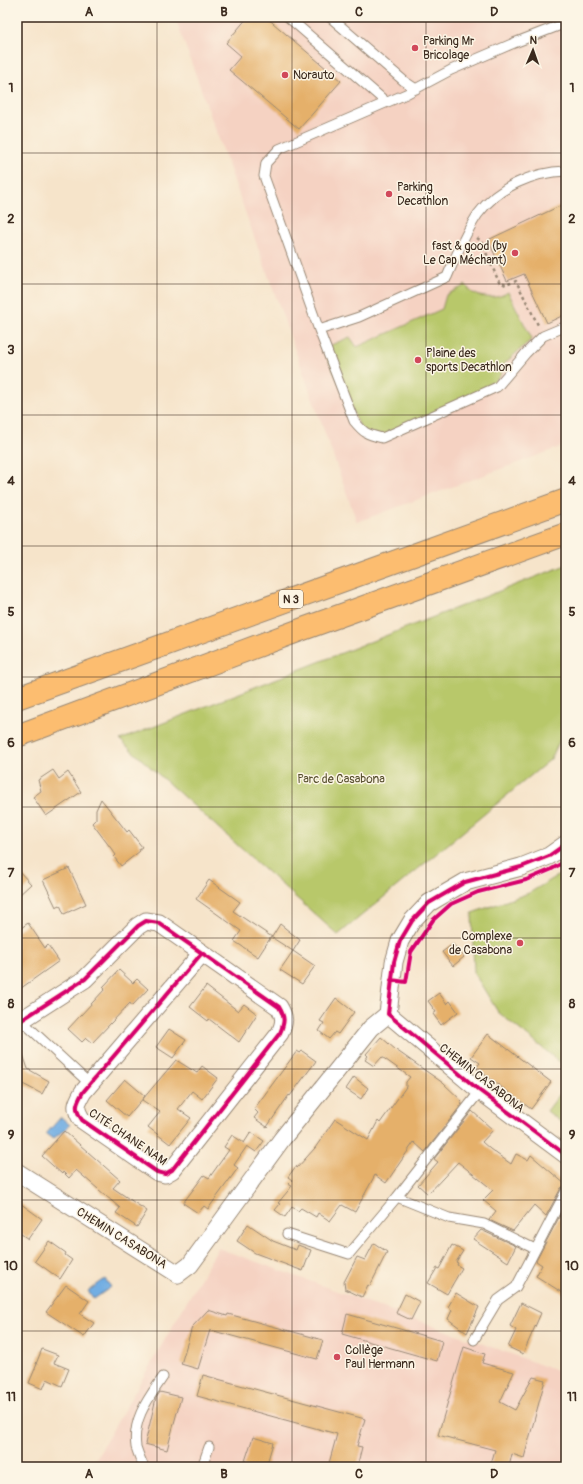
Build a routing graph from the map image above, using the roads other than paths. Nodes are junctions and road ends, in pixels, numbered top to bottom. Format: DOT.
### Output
graph roads {
  1 [pos="288,17"];
  2 [pos="330,17"];
  3 [pos="566,23"];
  4 [pos="416,89"];
  5 [pos="386,102"];
  6 [pos="566,171"];
  7 [pos="562,328"];
  8 [pos="320,330"];
  9 [pos="566,500"];
  10 [pos="566,534"];
  11 [pos="566,537"];
  12 [pos="535,545"];
  13 [pos="17,698"];
  14 [pos="17,736"];
  15 [pos="566,844"];
  16 [pos="202,953"];
  17 [pos="388,1014"];
  18 [pos="19,1022"];
  19 [pos="90,1084"];
  20 [pos="480,1091"];
  21 [pos="566,1154"];
  22 [pos="17,1172"];
  23 [pos="566,1191"];
  24 [pos="397,1197"];
  25 [pos="287,1234"];
  26 [pos="535,1248"];
  27 [pos="474,1340"];
  28 [pos="163,1377"];
  29 [pos="209,1447"];
  30 [pos="144,1467"];
  31 [pos="202,1467"];
  1 -- 5 [label="lane"];
  2 -- 4 [label="lane"];
  3 -- 4 [label="lane"];
  4 -- 5 [label="lane"];
  5 -- 8 [label="lane"];
  6 -- 8 [label="lane"];
  7 -- 8 [label="lane"];
  9 -- 13 [label="highway, N 3"];
  10 -- 12 [label="highway"];
  11 -- 12 [label="highway"];
  12 -- 14 [label="highway"];
  15 -- 17 [label="street"];
  16 -- 18 [label="street, CITÉ CHANE NAM"];
  16 -- 19 [label="street, CITÉ CHANE NAM"];
  16 -- 19 [label="street, CITÉ CHANE NAM"];
  17 -- 20 [label="street, CHEMIN CASABONA"];
  17 -- 22 [label="street, CHEMIN CASABONA"];
  18 -- 19 [label="lane"];
  20 -- 21 [label="street, CHEMIN CASABONA"];
  20 -- 24 [label="lane"];
  23 -- 26 [label="lane"];
  24 -- 25 [label="lane"];
  24 -- 26 [label="lane"];
  26 -- 27 [label="lane"];
  28 -- 30 [label="lane"];
  29 -- 31 [label="lane"];
}
